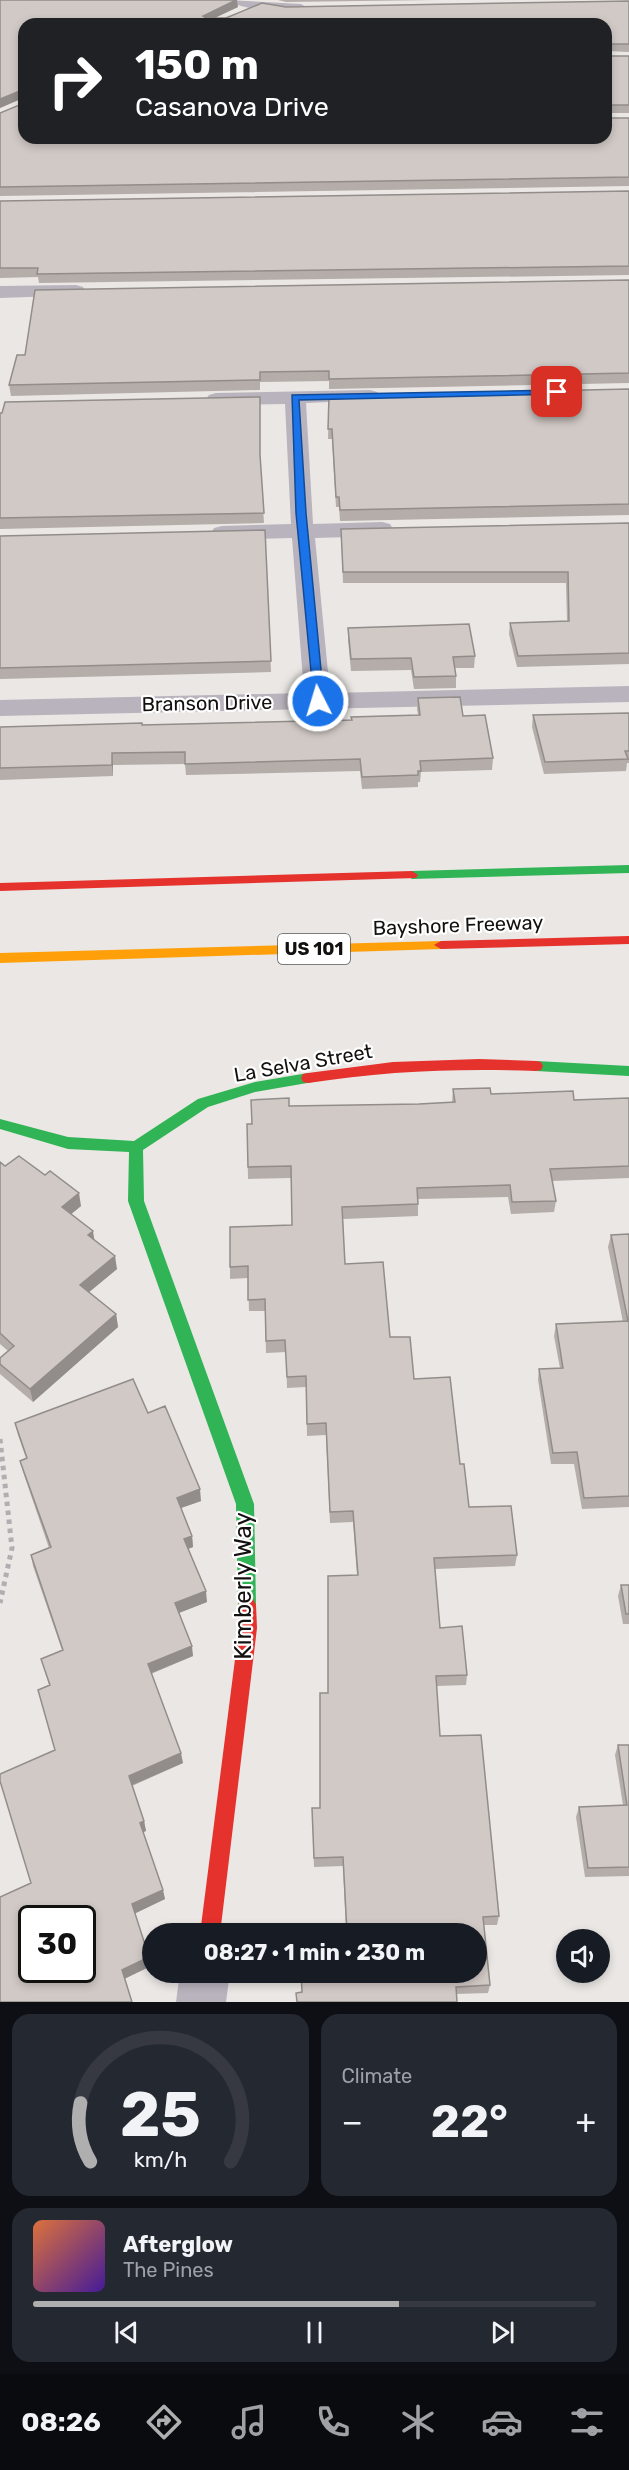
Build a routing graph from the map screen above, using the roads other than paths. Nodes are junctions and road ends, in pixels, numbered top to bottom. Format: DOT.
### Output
graph roads {
  1 [pos="234,0"];
  2 [pos="264,2"];
  3 [pos="310,8"];
  4 [pos="231,16"];
  5 [pos="95,291"];
  6 [pos="0,292"];
  7 [pos="390,395"];
  8 [pos="295,397"];
  9 [pos="201,399"];
  10 [pos="409,529"];
  11 [pos="303,531"];
  12 [pos="198,533"];
  13 [pos="629,694"];
  14 [pos="318,701"];
  15 [pos="0,708"];
  16 [pos="629,869"];
  17 [pos="0,887"];
  18 [pos="629,939"];
  19 [pos="0,958"];
  20 [pos="629,1071"];
  21 [pos="0,1124"];
  22 [pos="136,1147"];
  23 [pos="211,1923"];
  24 [pos="204,1983"];
  25 [pos="201,2002"];
  1 -- 2 [label="street"];
  2 -- 3 [label="street"];
  2 -- 4 [label="street"];
  5 -- 6 [label="street"];
  7 -- 8 [label="street"];
  8 -- 9 [label="street"];
  8 -- 11 [label="street"];
  10 -- 11 [label="street"];
  11 -- 12 [label="street"];
  11 -- 14 [label="street"];
  13 -- 14 [label="street, Branson Drive"];
  14 -- 15 [label="street, Branson Drive"];
  16 -- 17 [label="main road"];
  18 -- 19 [label="main road, Bayshore Freeway / US 101"];
  20 -- 22 [label="main road, La Selva Street"];
  21 -- 22 [label="main road"];
  22 -- 23 [label="main road, Kimberly Way"];
  24 -- 25 [label="street"];
}
